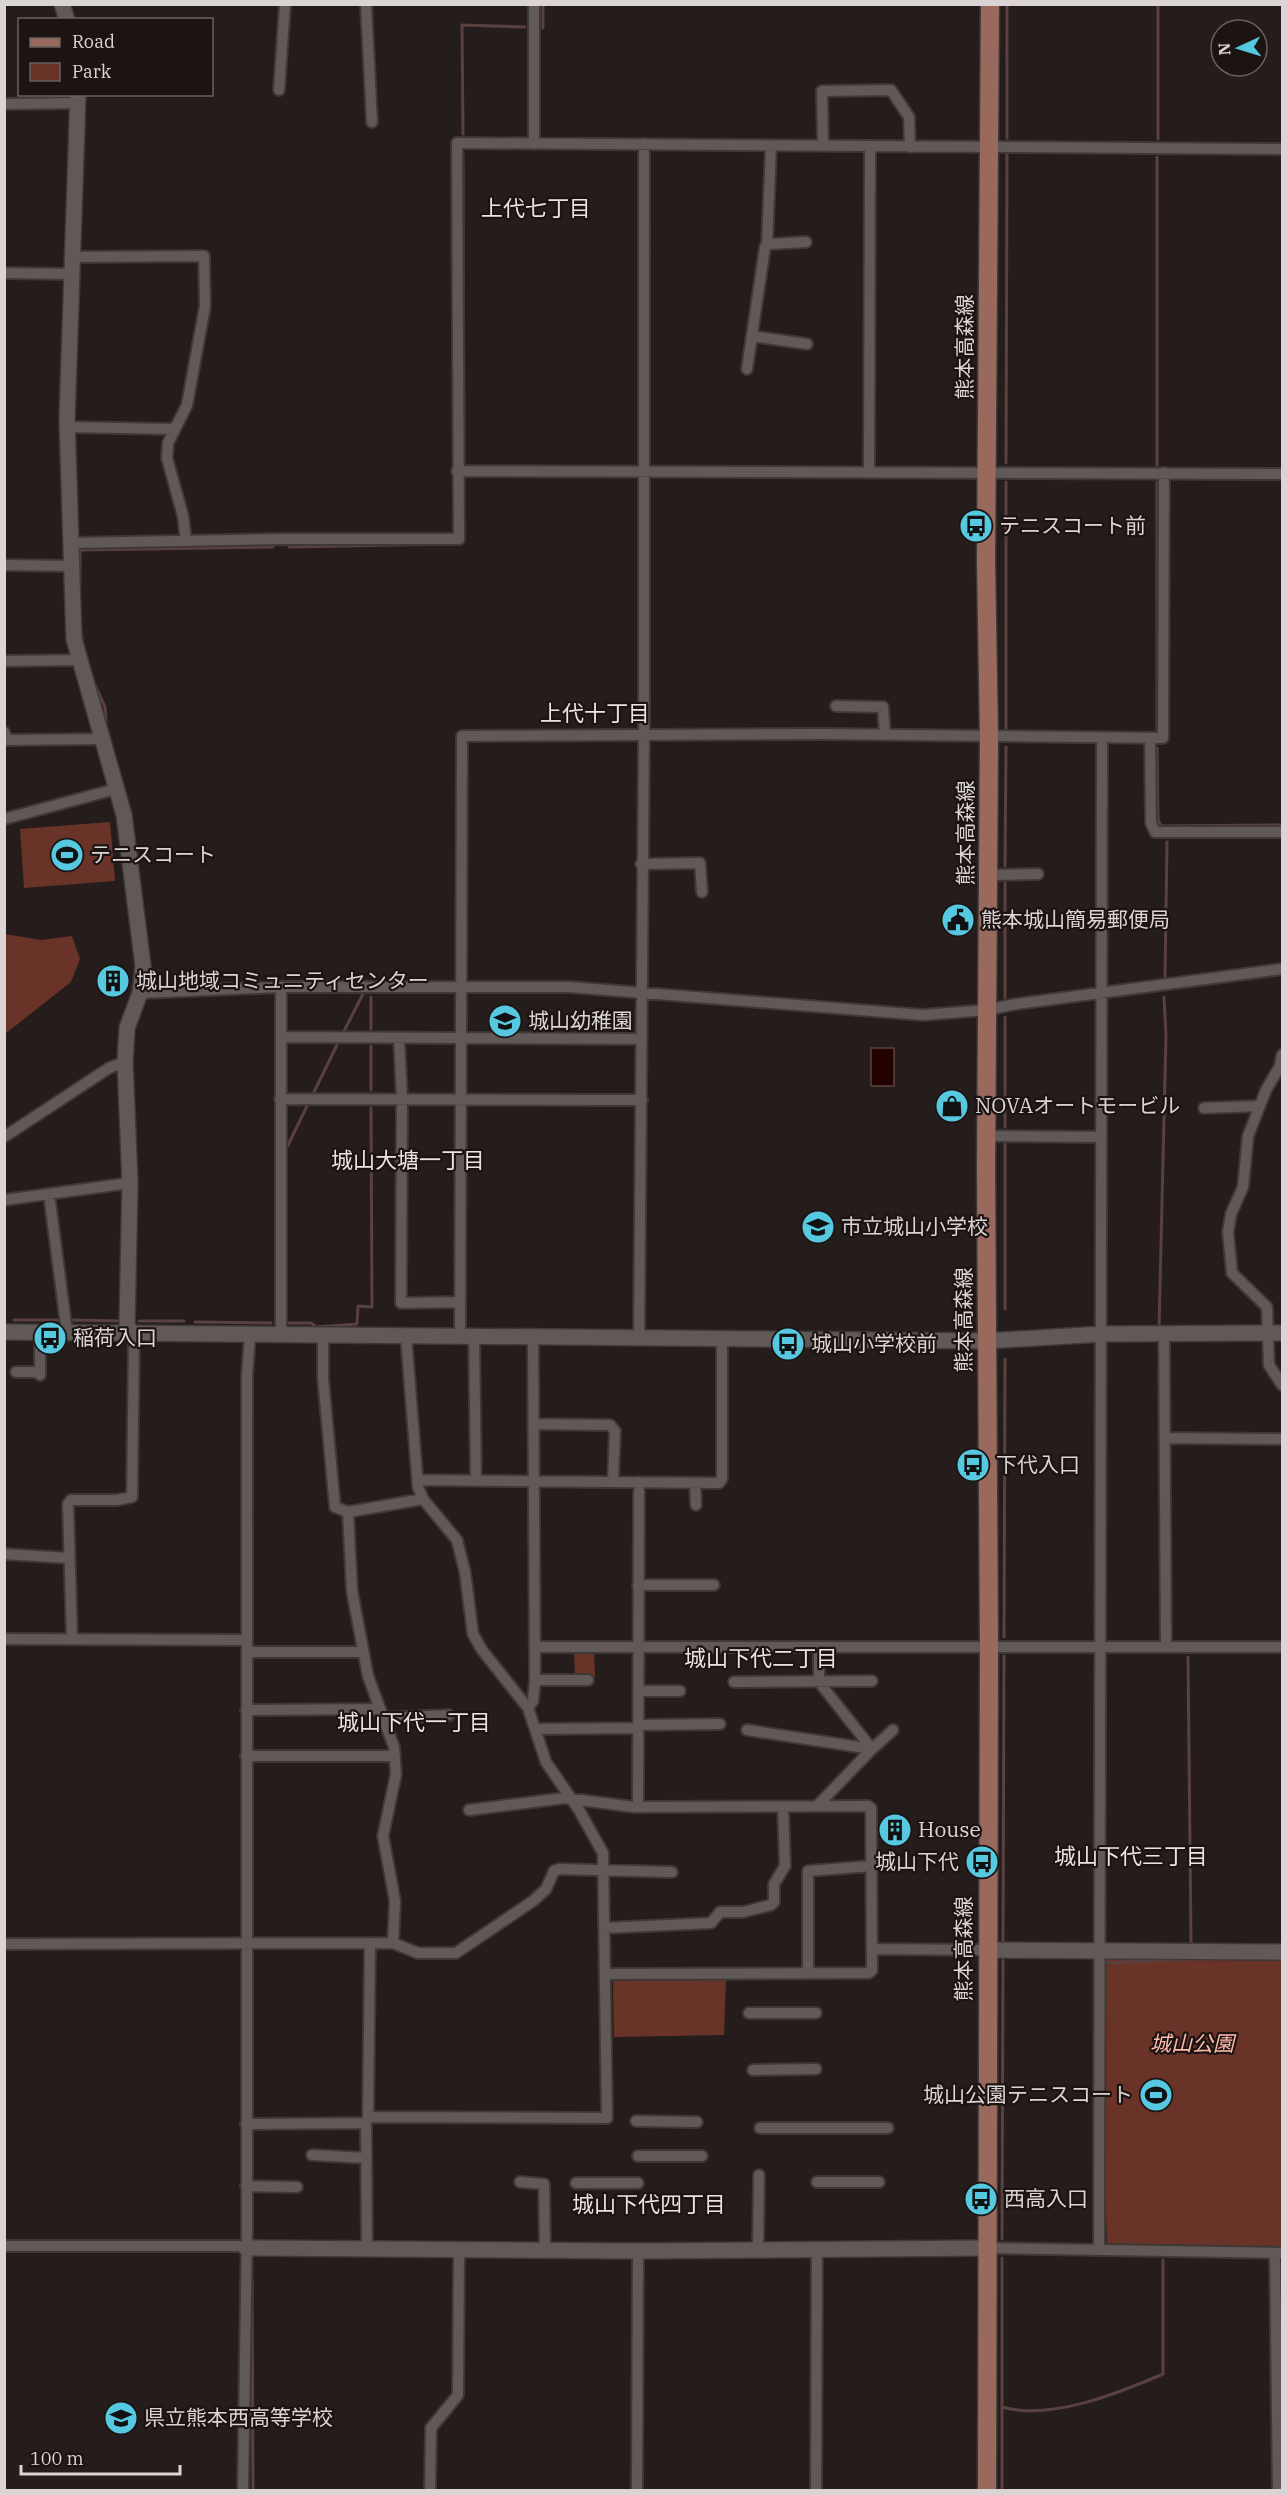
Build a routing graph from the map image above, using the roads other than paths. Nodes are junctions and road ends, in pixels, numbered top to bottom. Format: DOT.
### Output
graph roads {
  1 [pos="285,4"];
  2 [pos="366,4"];
  3 [pos="534,4"];
  4 [pos="990,4"];
  5 [pos="279,90"];
  6 [pos="78,99"];
  7 [pos="4,104"];
  8 [pos="372,122"];
  9 [pos="534,144"];
  10 [pos="644,144"];
  11 [pos="771,146"];
  12 [pos="823,146"];
  13 [pos="870,147"];
  14 [pos="910,147"];
  15 [pos="989,147"];
  16 [pos="1282,149"];
  17 [pos="806,242"];
  18 [pos="767,245"];
  19 [pos="72,257"];
  20 [pos="4,273"];
  21 [pos="72,274"];
  22 [pos="752,336"];
  23 [pos="807,344"];
  24 [pos="747,369"];
  25 [pos="67,427"];
  26 [pos="176,427"];
  27 [pos="869,470"];
  28 [pos="457,471"];
  29 [pos="644,472"];
  30 [pos="987,472"];
  31 [pos="1164,473"];
  32 [pos="1282,474"];
  33 [pos="186,541"];
  34 [pos="71,543"];
  35 [pos="4,565"];
  36 [pos="71,566"];
  37 [pos="80,660"];
  38 [pos="4,661"];
  39 [pos="836,706"];
  40 [pos="4,732"];
  41 [pos="885,735"];
  42 [pos="644,736"];
  43 [pos="989,737"];
  44 [pos="1102,738"];
  45 [pos="1150,738"];
  46 [pos="102,740"];
  47 [pos="116,789"];
  48 [pos="4,819"];
  49 [pos="1282,832"];
  50 [pos="641,864"];
  51 [pos="1038,874"];
  52 [pos="988,875"];
  53 [pos="702,892"];
  54 [pos="1282,969"];
  55 [pos="281,987"];
  56 [pos="461,988"];
  57 [pos="140,993"];
  58 [pos="640,993"];
  59 [pos="1103,993"];
  60 [pos="987,1010"];
  61 [pos="281,1037"];
  62 [pos="399,1038"];
  63 [pos="460,1038"];
  64 [pos="641,1039"];
  65 [pos="1282,1055"];
  66 [pos="125,1062"];
  67 [pos="280,1099"];
  68 [pos="402,1099"];
  69 [pos="460,1099"];
  70 [pos="642,1100"];
  71 [pos="1259,1107"];
  72 [pos="1204,1108"];
  73 [pos="986,1136"];
  74 [pos="4,1137"];
  75 [pos="1101,1137"];
  76 [pos="130,1183"];
  77 [pos="50,1194"];
  78 [pos="4,1200"];
  79 [pos="460,1302"];
  80 [pos="4,1322"];
  81 [pos="67,1325"];
  82 [pos="5,1332"];
  83 [pos="40,1332"];
  84 [pos="131,1332"];
  85 [pos="1275,1333"];
  86 [pos="250,1334"];
  87 [pos="281,1334"];
  88 [pos="1102,1334"];
  89 [pos="1164,1334"];
  90 [pos="323,1336"];
  91 [pos="406,1336"];
  92 [pos="467,1337"];
  93 [pos="639,1337"];
  94 [pos="722,1337"];
  95 [pos="533,1338"];
  96 [pos="986,1341"];
  97 [pos="16,1371"];
  98 [pos="1282,1385"];
  99 [pos="533,1424"];
  100 [pos="1165,1438"];
  101 [pos="1282,1439"];
  102 [pos="476,1479"];
  103 [pos="418,1480"];
  104 [pos="534,1480"];
  105 [pos="613,1481"];
  106 [pos="639,1482"];
  107 [pos="695,1483"];
  108 [pos="423,1499"];
  109 [pos="696,1505"];
  110 [pos="348,1512"];
  111 [pos="4,1554"];
  112 [pos="68,1558"];
  113 [pos="638,1585"];
  114 [pos="714,1585"];
  115 [pos="4,1639"];
  116 [pos="72,1639"];
  117 [pos="247,1640"];
  118 [pos="535,1647"];
  119 [pos="639,1647"];
  120 [pos="988,1647"];
  121 [pos="1098,1647"];
  122 [pos="1166,1647"];
  123 [pos="1282,1647"];
  124 [pos="819,1649"];
  125 [pos="247,1652"];
  126 [pos="363,1652"];
  127 [pos="535,1680"];
  128 [pos="588,1680"];
  129 [pos="734,1682"];
  130 [pos="819,1682"];
  131 [pos="872,1682"];
  132 [pos="638,1691"];
  133 [pos="680,1691"];
  134 [pos="528,1708"];
  135 [pos="246,1710"];
  136 [pos="381,1713"];
  137 [pos="449,1715"];
  138 [pos="720,1724"];
  139 [pos="638,1727"];
  140 [pos="536,1729"];
  141 [pos="747,1730"];
  142 [pos="892,1730"];
  143 [pos="872,1749"];
  144 [pos="246,1756"];
  145 [pos="395,1756"];
  146 [pos="572,1799"];
  147 [pos="817,1806"];
  148 [pos="638,1807"];
  149 [pos="783,1807"];
  150 [pos="469,1810"];
  151 [pos="871,1866"];
  152 [pos="602,1870"];
  153 [pos="672,1872"];
  154 [pos="604,1928"];
  155 [pos="370,1943"];
  156 [pos="393,1943"];
  157 [pos="4,1944"];
  158 [pos="247,1944"];
  159 [pos="872,1949"];
  160 [pos="987,1950"];
  161 [pos="1100,1952"];
  162 [pos="1282,1952"];
  163 [pos="808,1972"];
  164 [pos="605,1974"];
  165 [pos="749,2013"];
  166 [pos="816,2013"];
  167 [pos="816,2069"];
  168 [pos="753,2070"];
  169 [pos="367,2120"];
  170 [pos="636,2121"];
  171 [pos="697,2122"];
  172 [pos="246,2124"];
  173 [pos="760,2128"];
  174 [pos="888,2128"];
  175 [pos="312,2155"];
  176 [pos="638,2156"];
  177 [pos="702,2156"];
  178 [pos="366,2158"];
  179 [pos="759,2175"];
  180 [pos="520,2182"];
  181 [pos="817,2182"];
  182 [pos="879,2182"];
  183 [pos="576,2183"];
  184 [pos="638,2183"];
  185 [pos="246,2186"];
  186 [pos="297,2187"];
  187 [pos="4,2247"];
  188 [pos="246,2248"];
  189 [pos="987,2248"];
  190 [pos="758,2249"];
  191 [pos="817,2249"];
  192 [pos="459,2250"];
  193 [pos="545,2250"];
  194 [pos="638,2250"];
  195 [pos="1099,2250"];
  196 [pos="367,2251"];
  197 [pos="1279,2253"];
  198 [pos="243,2490"];
  199 [pos="430,2490"];
  200 [pos="637,2490"];
  201 [pos="816,2490"];
  202 [pos="987,2490"];
  203 [pos="1278,2490"];
  1 -- 5 [label="street"];
  2 -- 8 [label="street"];
  3 -- 9 [label="street"];
  4 -- 15 [label="main road, 熊本高森線"];
  6 -- 7 [label="street"];
  6 -- 19 [label="street"];
  9 -- 10 [label="street"];
  9 -- 28 [label="street"];
  10 -- 11 [label="street"];
  10 -- 29 [label="street"];
  11 -- 12 [label="street"];
  11 -- 18 [label="street"];
  12 -- 13 [label="street"];
  12 -- 14 [label="street"];
  13 -- 14 [label="street"];
  13 -- 27 [label="street"];
  14 -- 15 [label="street"];
  15 -- 16 [label="street"];
  15 -- 30 [label="main road, 熊本高森線"];
  17 -- 18 [label="street"];
  18 -- 22 [label="street"];
  19 -- 21 [label="street"];
  19 -- 26 [label="street"];
  20 -- 21 [label="street"];
  21 -- 25 [label="street"];
  22 -- 23 [label="street"];
  22 -- 24 [label="street"];
  25 -- 26 [label="street"];
  25 -- 34 [label="street"];
  26 -- 33 [label="street"];
  27 -- 29 [label="street"];
  27 -- 30 [label="street"];
  28 -- 29 [label="street"];
  28 -- 33 [label="street"];
  29 -- 42 [label="street"];
  30 -- 31 [label="street"];
  30 -- 43 [label="main road, 熊本高森線"];
  31 -- 32 [label="street"];
  31 -- 45 [label="street"];
  33 -- 34 [label="street"];
  34 -- 36 [label="street"];
  35 -- 36 [label="street"];
  36 -- 37 [label="street"];
  37 -- 38 [label="street"];
  37 -- 46 [label="street"];
  39 -- 41 [label="street"];
  40 -- 46 [label="street"];
  41 -- 42 [label="street"];
  41 -- 43 [label="street"];
  42 -- 50 [label="street"];
  42 -- 56 [label="street"];
  43 -- 44 [label="street"];
  43 -- 52 [label="main road, 熊本高森線"];
  44 -- 45 [label="street"];
  44 -- 59 [label="street"];
  45 -- 49 [label="street"];
  46 -- 47 [label="street"];
  47 -- 48 [label="street"];
  47 -- 57 [label="street"];
  50 -- 53 [label="street"];
  50 -- 58 [label="street"];
  51 -- 52 [label="street"];
  52 -- 60 [label="main road, 熊本高森線"];
  54 -- 59 [label="street"];
  55 -- 56 [label="street"];
  55 -- 57 [label="street"];
  55 -- 61 [label="street"];
  56 -- 58 [label="street"];
  56 -- 63 [label="street"];
  57 -- 66 [label="street"];
  58 -- 60 [label="street"];
  58 -- 64 [label="street"];
  59 -- 60 [label="street"];
  59 -- 75 [label="street"];
  60 -- 73 [label="main road, 熊本高森線"];
  61 -- 62 [label="street"];
  61 -- 67 [label="street"];
  62 -- 63 [label="street"];
  62 -- 68 [label="street"];
  63 -- 64 [label="street"];
  63 -- 69 [label="street"];
  64 -- 70 [label="street"];
  65 -- 71 [label="street"];
  66 -- 74 [label="street"];
  66 -- 76 [label="street"];
  67 -- 68 [label="street"];
  67 -- 87 [label="street"];
  68 -- 69 [label="street"];
  68 -- 79 [label="street"];
  69 -- 70 [label="street"];
  69 -- 79 [label="street"];
  70 -- 93 [label="street"];
  71 -- 72 [label="street"];
  71 -- 85 [label="street"];
  73 -- 75 [label="street"];
  73 -- 96 [label="main road, 熊本高森線"];
  75 -- 88 [label="street"];
  76 -- 77 [label="street"];
  76 -- 84 [label="street"];
  77 -- 78 [label="street"];
  77 -- 81 [label="street"];
  79 -- 92 [label="street"];
  80 -- 82 [label="street"];
  81 -- 83 [label="street"];
  81 -- 84 [label="street"];
  82 -- 83 [label="street"];
  83 -- 97 [label="street"];
  84 -- 86 [label="street"];
  84 -- 112 [label="street"];
  85 -- 89 [label="street"];
  85 -- 98 [label="street"];
  86 -- 87 [label="street"];
  86 -- 117 [label="street"];
  87 -- 90 [label="street"];
  88 -- 89 [label="street"];
  88 -- 96 [label="street"];
  88 -- 121 [label="street"];
  89 -- 100 [label="street"];
  90 -- 91 [label="street"];
  90 -- 110 [label="street"];
  91 -- 92 [label="street"];
  91 -- 103 [label="street"];
  92 -- 95 [label="street"];
  92 -- 102 [label="street"];
  93 -- 94 [label="street"];
  93 -- 95 [label="street"];
  94 -- 96 [label="street"];
  94 -- 107 [label="street"];
  95 -- 99 [label="street"];
  96 -- 120 [label="main road, 熊本高森線"];
  99 -- 104 [label="street"];
  99 -- 105 [label="street"];
  100 -- 101 [label="street"];
  100 -- 122 [label="street"];
  102 -- 103 [label="street"];
  102 -- 104 [label="street"];
  103 -- 108 [label="street"];
  104 -- 105 [label="street"];
  104 -- 118 [label="street"];
  105 -- 106 [label="street"];
  106 -- 107 [label="street"];
  106 -- 113 [label="street"];
  107 -- 109 [label="street"];
  108 -- 110 [label="street"];
  108 -- 134 [label="street"];
  110 -- 126 [label="street"];
  111 -- 112 [label="street"];
  112 -- 116 [label="street"];
  113 -- 114 [label="street"];
  113 -- 119 [label="street"];
  115 -- 116 [label="street"];
  116 -- 117 [label="street"];
  117 -- 125 [label="street"];
  118 -- 119 [label="street"];
  118 -- 127 [label="street"];
  119 -- 124 [label="street"];
  119 -- 132 [label="street"];
  120 -- 121 [label="street"];
  120 -- 124 [label="street"];
  120 -- 160 [label="main road, 熊本高森線"];
  121 -- 122 [label="street"];
  121 -- 161 [label="street"];
  122 -- 123 [label="street"];
  124 -- 130 [label="street"];
  125 -- 126 [label="street"];
  125 -- 135 [label="street"];
  126 -- 136 [label="street"];
  127 -- 128 [label="street"];
  127 -- 134 [label="street"];
  129 -- 130 [label="street"];
  130 -- 131 [label="street"];
  130 -- 143 [label="street"];
  132 -- 133 [label="street"];
  132 -- 139 [label="street"];
  134 -- 140 [label="street"];
  135 -- 136 [label="street"];
  135 -- 144 [label="street"];
  136 -- 137 [label="street"];
  136 -- 145 [label="street"];
  138 -- 139 [label="street"];
  139 -- 140 [label="street"];
  139 -- 148 [label="street"];
  140 -- 146 [label="street"];
  141 -- 143 [label="street"];
  142 -- 143 [label="street"];
  143 -- 147 [label="street"];
  144 -- 145 [label="street"];
  144 -- 158 [label="street"];
  145 -- 156 [label="street"];
  146 -- 148 [label="street"];
  146 -- 150 [label="street"];
  146 -- 152 [label="street"];
  147 -- 149 [label="street"];
  147 -- 151 [label="street"];
  148 -- 149 [label="street"];
  149 -- 154 [label="street"];
  151 -- 159 [label="street"];
  151 -- 163 [label="street"];
  152 -- 153 [label="street"];
  152 -- 154 [label="street"];
  152 -- 156 [label="street"];
  154 -- 164 [label="street"];
  155 -- 156 [label="street"];
  155 -- 158 [label="street"];
  155 -- 169 [label="street"];
  157 -- 158 [label="street"];
  158 -- 172 [label="street"];
  159 -- 160 [label="street"];
  159 -- 163 [label="street"];
  160 -- 161 [label="street"];
  160 -- 189 [label="main road, 熊本高森線"];
  161 -- 162 [label="street"];
  161 -- 195 [label="street"];
  163 -- 164 [label="street"];
  164 -- 169 [label="street"];
  165 -- 166 [label="street"];
  167 -- 168 [label="street"];
  169 -- 172 [label="street"];
  169 -- 178 [label="street"];
  170 -- 171 [label="street"];
  172 -- 185 [label="street"];
  173 -- 174 [label="street"];
  175 -- 178 [label="street"];
  176 -- 177 [label="street"];
  178 -- 196 [label="street"];
  179 -- 190 [label="street"];
  180 -- 193 [label="street"];
  181 -- 182 [label="street"];
  183 -- 184 [label="street"];
  185 -- 186 [label="street"];
  185 -- 188 [label="street"];
  187 -- 188 [label="street"];
  188 -- 196 [label="street"];
  188 -- 198 [label="street"];
  189 -- 191 [label="street"];
  189 -- 195 [label="street"];
  189 -- 202 [label="main road, 熊本高森線"];
  190 -- 191 [label="street"];
  190 -- 194 [label="street"];
  191 -- 201 [label="street"];
  192 -- 193 [label="street"];
  192 -- 196 [label="street"];
  192 -- 199 [label="street"];
  193 -- 194 [label="street"];
  194 -- 200 [label="street"];
  195 -- 197 [label="street"];
  197 -- 203 [label="street"];
}
